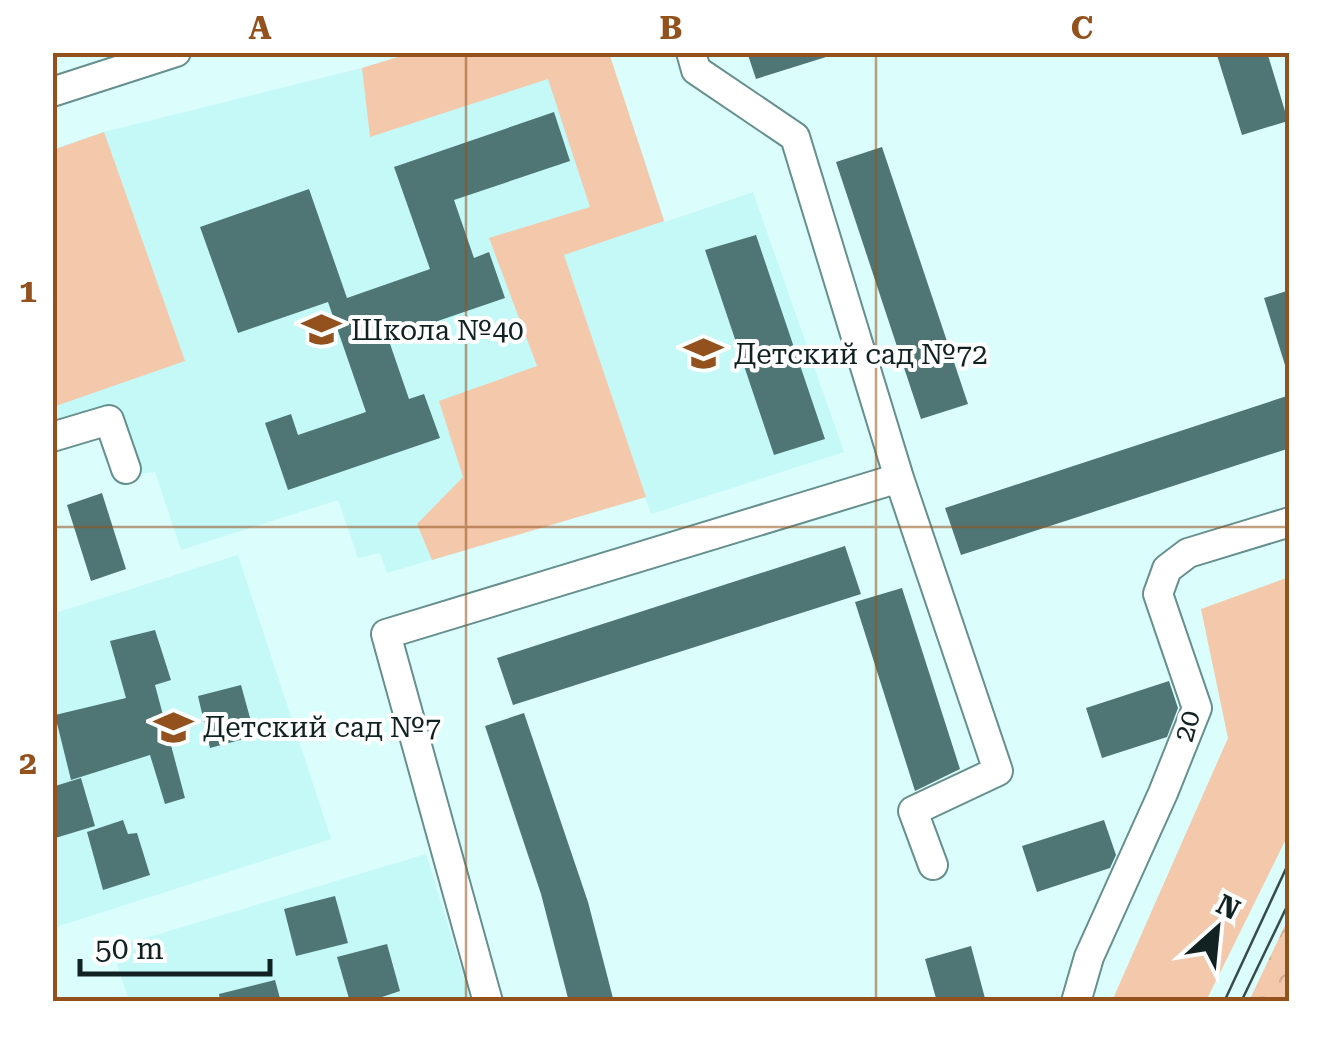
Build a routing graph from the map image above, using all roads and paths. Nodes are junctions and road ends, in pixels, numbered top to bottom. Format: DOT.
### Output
graph roads {
  1 [pos="176,52"];
  2 [pos="691,52"];
  3 [pos="52,92"];
  4 [pos="52,437"];
  5 [pos="126,469"];
  6 [pos="899,478"];
  7 [pos="1290,522"];
  8 [pos="933,865"];
  9 [pos="488,1002"];
  10 [pos="1076,1002"];
  1 -- 3 [label="street"];
  2 -- 6 [label="street"];
  4 -- 5 [label="street"];
  6 -- 8 [label="street"];
  6 -- 9 [label="street"];
  7 -- 10 [label="street, 20"];
}
